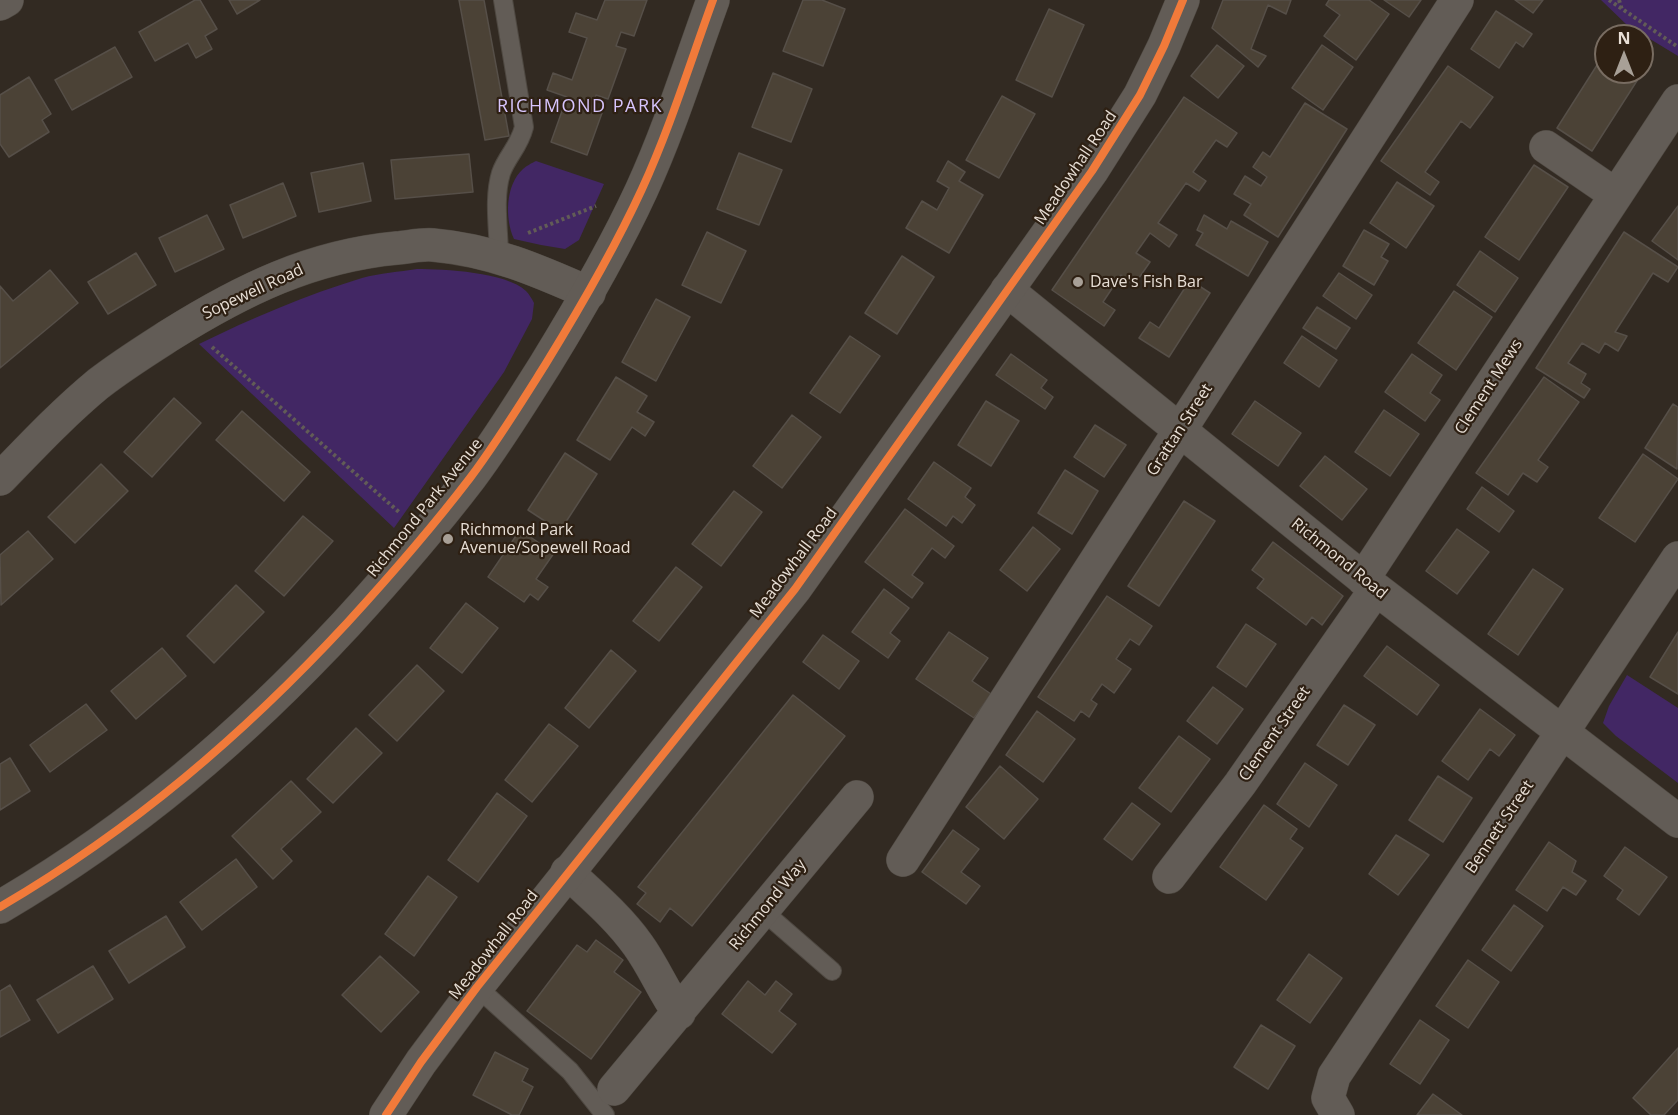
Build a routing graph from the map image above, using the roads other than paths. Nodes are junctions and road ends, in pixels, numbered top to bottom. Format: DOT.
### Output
graph roads {
  1 [pos="7,0"];
  2 [pos="503,0"];
  3 [pos="712,0"];
  4 [pos="1183,0"];
  5 [pos="1457,0"];
  6 [pos="0,4"];
  7 [pos="1678,101"];
  8 [pos="1546,147"];
  9 [pos="1616,195"];
  10 [pos="499,251"];
  11 [pos="1007,290"];
  12 [pos="589,292"];
  13 [pos="1180,430"];
  14 [pos="0,479"];
  15 [pos="1678,558"];
  16 [pos="1369,584"];
  17 [pos="1563,733"];
  18 [pos="857,797"];
  19 [pos="1678,821"];
  20 [pos="903,860"];
  21 [pos="567,872"];
  22 [pos="1169,877"];
  23 [pos="0,907"];
  24 [pos="763,911"];
  25 [pos="832,971"];
  26 [pos="477,987"];
  27 [pos="679,1013"];
  28 [pos="610,1102"];
  29 [pos="1333,1107"];
  30 [pos="386,1115"];
  1 -- 6 [label="street"];
  2 -- 10 [label="lane"];
  3 -- 12 [label="street, Richmond Park Avenue"];
  4 -- 11 [label="street, Meadowhall Road"];
  5 -- 13 [label="street, Grattan Street"];
  7 -- 9 [label="street, Clement Mews"];
  8 -- 9 [label="street"];
  9 -- 16 [label="street, Clement Mews"];
  10 -- 12 [label="street, Sopewell Road"];
  10 -- 14 [label="street, Sopewell Road"];
  11 -- 13 [label="street, Richmond Road"];
  11 -- 21 [label="street, Meadowhall Road"];
  12 -- 23 [label="street, Richmond Park Avenue"];
  13 -- 16 [label="street, Richmond Road"];
  13 -- 20 [label="street, Grattan Street"];
  15 -- 17 [label="street, Bennett Street"];
  16 -- 17 [label="street, Richmond Road"];
  16 -- 22 [label="street, Clement Street"];
  17 -- 19 [label="street, Richmond Road"];
  17 -- 29 [label="street, Bennett Street"];
  18 -- 24 [label="street, Richmond Way"];
  21 -- 26 [label="street, Meadowhall Road"];
  21 -- 27 [label="street"];
  24 -- 25 [label="lane"];
  24 -- 27 [label="street, Richmond Way"];
  26 -- 28 [label="lane"];
  26 -- 30 [label="street, Meadowhall Road"];
  27 -- 28 [label="street, Richmond Way"];
}
